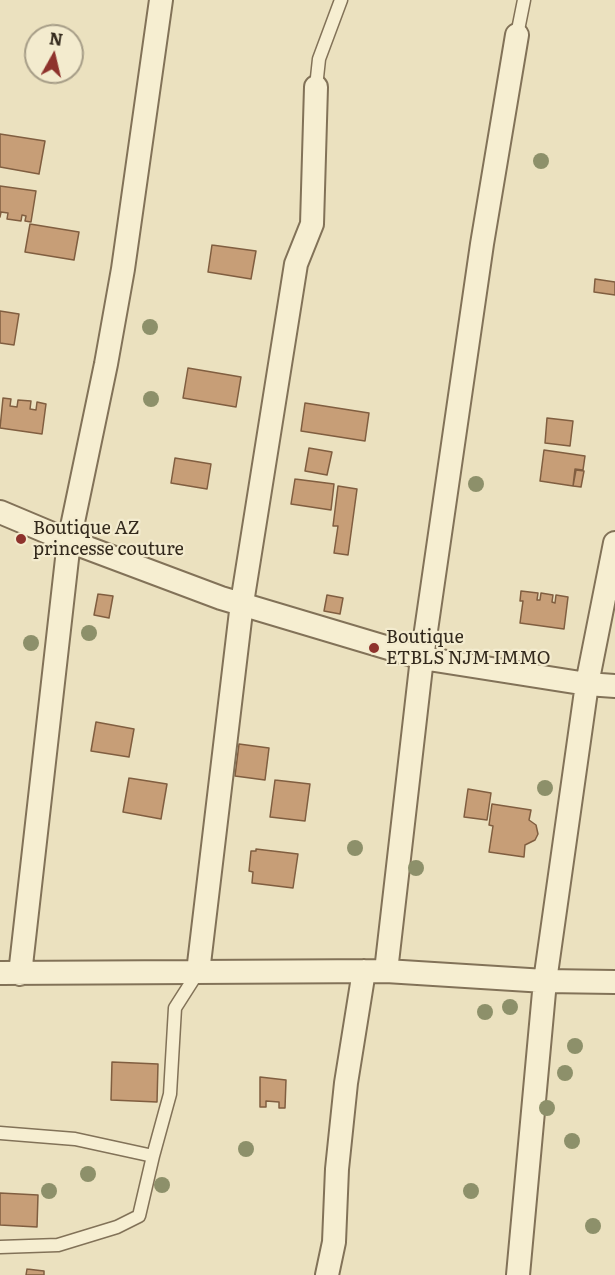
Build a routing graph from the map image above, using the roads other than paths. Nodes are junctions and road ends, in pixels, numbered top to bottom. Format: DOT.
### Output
graph roads {
  1 [pos="161,0"];
  2 [pos="341,0"];
  3 [pos="524,0"];
  4 [pos="517,35"];
  5 [pos="316,87"];
  6 [pos="0,512"];
  7 [pos="69,541"];
  8 [pos="615,543"];
  9 [pos="243,603"];
  10 [pos="423,658"];
  11 [pos="587,684"];
  12 [pos="615,686"];
  13 [pos="375,971"];
  14 [pos="198,972"];
  15 [pos="10,973"];
  16 [pos="545,981"];
  17 [pos="615,982"];
  18 [pos="0,1133"];
  19 [pos="153,1156"];
  20 [pos="0,1247"];
  21 [pos="327,1275"];
  22 [pos="518,1275"];
  1 -- 7 [label="street"];
  2 -- 5 [label="lane"];
  3 -- 4 [label="lane"];
  4 -- 10 [label="street"];
  5 -- 9 [label="street"];
  6 -- 7 [label="street"];
  7 -- 9 [label="street"];
  7 -- 15 [label="street"];
  8 -- 11 [label="street"];
  9 -- 10 [label="street"];
  9 -- 14 [label="street"];
  10 -- 11 [label="street"];
  10 -- 13 [label="street"];
  11 -- 12 [label="street"];
  11 -- 16 [label="street"];
  13 -- 14 [label="street"];
  13 -- 16 [label="street"];
  13 -- 21 [label="street"];
  14 -- 15 [label="street"];
  14 -- 19 [label="lane"];
  16 -- 17 [label="street"];
  16 -- 22 [label="street"];
  18 -- 19 [label="lane"];
  19 -- 20 [label="lane"];
}
